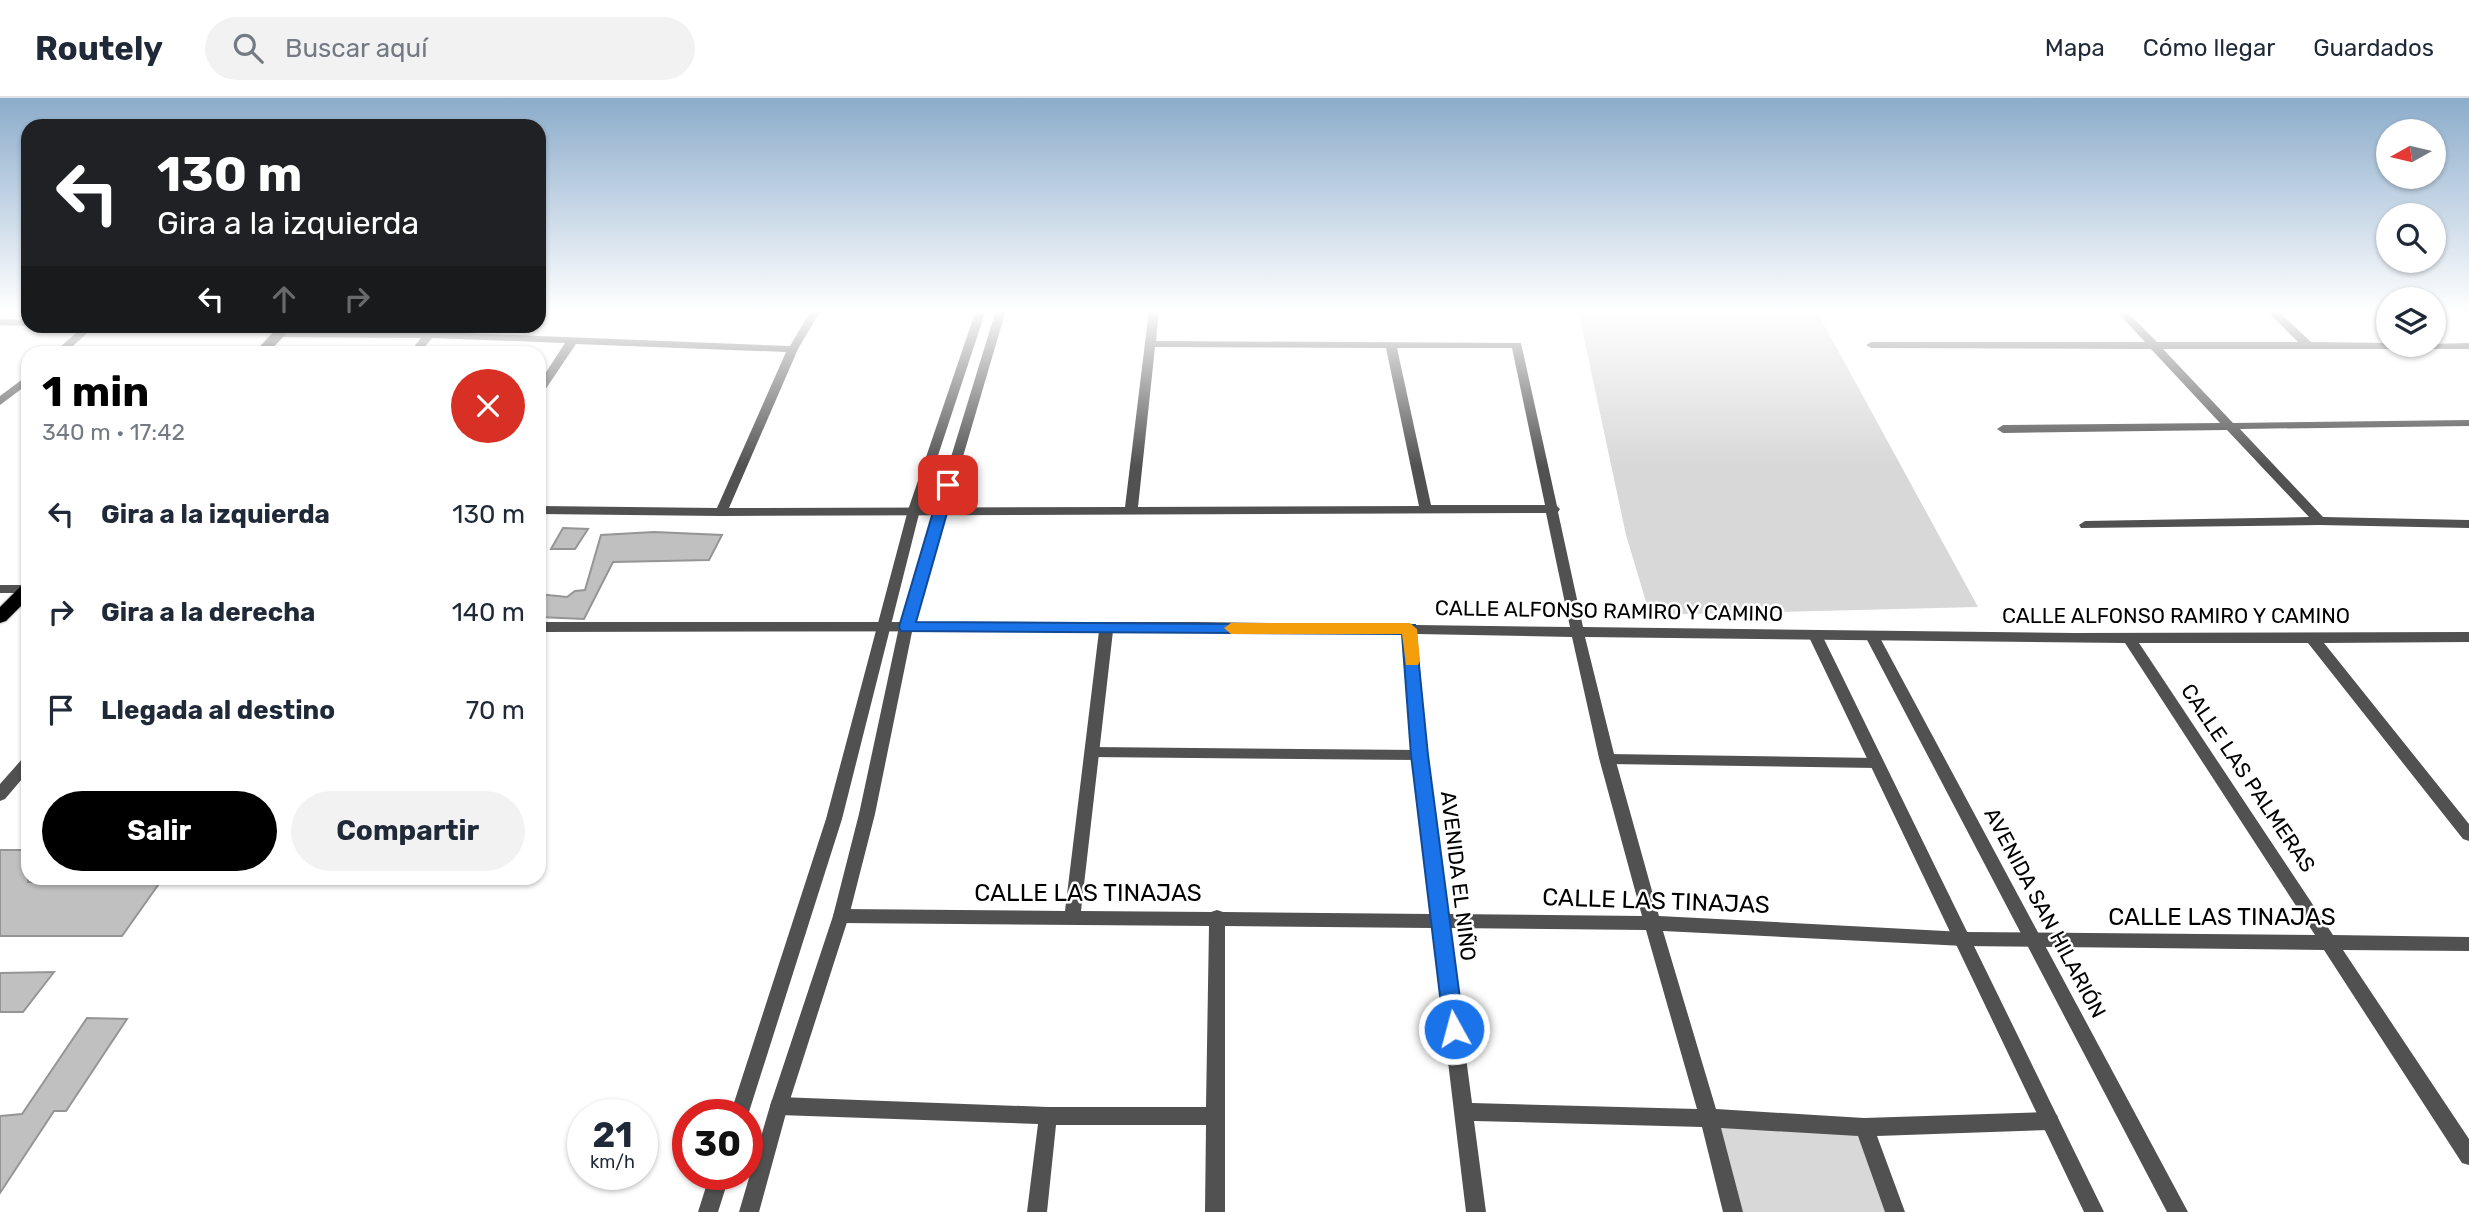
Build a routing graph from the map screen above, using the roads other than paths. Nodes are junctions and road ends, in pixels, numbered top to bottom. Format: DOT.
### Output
graph roads {
  1 [pos="558,362"];
  2 [pos="787,362"];
  3 [pos="964,362"];
  4 [pos="984,362"];
  5 [pos="1148,362"];
  6 [pos="1395,362"];
  7 [pos="1521,362"];
  8 [pos="2170,362"];
  9 [pos="546,380"];
  10 [pos="21,384"];
  11 [pos="0,402"];
  12 [pos="2469,423"];
  13 [pos="2230,428"];
  14 [pos="2003,429"];
  15 [pos="1131,509"];
  16 [pos="1554,509"];
  17 [pos="546,510"];
  18 [pos="914,510"];
  19 [pos="940,510"];
  20 [pos="1426,511"];
  21 [pos="721,512"];
  22 [pos="2320,521"];
  23 [pos="2469,524"];
  24 [pos="2085,525"];
  25 [pos="0,589"];
  26 [pos="21,589"];
  27 [pos="21,596"];
  28 [pos="0,617"];
  29 [pos="546,627"];
  30 [pos="883,627"];
  31 [pos="906,627"];
  32 [pos="1107,628"];
  33 [pos="1410,629"];
  34 [pos="1577,634"];
  35 [pos="1815,635"];
  36 [pos="1872,636"];
  37 [pos="2127,637"];
  38 [pos="2469,637"];
  39 [pos="2312,638"];
  40 [pos="1091,752"];
  41 [pos="1419,755"];
  42 [pos="1608,760"];
  43 [pos="1877,763"];
  44 [pos="21,770"];
  45 [pos="0,795"];
  46 [pos="2469,835"];
  47 [pos="841,916"];
  48 [pos="1217,917"];
  49 [pos="1072,919"];
  50 [pos="1441,919"];
  51 [pos="1652,923"];
  52 [pos="1964,939"];
  53 [pos="2034,940"];
  54 [pos="2330,943"];
  55 [pos="2469,944"];
  56 [pos="744,1099"];
  57 [pos="779,1106"];
  58 [pos="1464,1112"];
  59 [pos="1048,1116"];
  60 [pos="1215,1116"];
  61 [pos="1710,1118"];
  62 [pos="2050,1121"];
  63 [pos="1864,1127"];
  64 [pos="2469,1156"];
  65 [pos="715,1190"];
  66 [pos="708,1212"];
  67 [pos="750,1212"];
  68 [pos="1037,1212"];
  69 [pos="1215,1212"];
  70 [pos="1476,1212"];
  71 [pos="1733,1212"];
  72 [pos="1895,1212"];
  73 [pos="2094,1212"];
  74 [pos="2178,1212"];
  1 -- 9 [label="street"];
  2 -- 21 [label="street"];
  3 -- 18 [label="street"];
  4 -- 19 [label="street"];
  5 -- 15 [label="street"];
  6 -- 20 [label="street"];
  7 -- 16 [label="street"];
  8 -- 13 [label="street"];
  10 -- 11 [label="street"];
  12 -- 13 [label="street"];
  13 -- 14 [label="street"];
  13 -- 22 [label="street"];
  15 -- 19 [label="street"];
  15 -- 20 [label="street"];
  16 -- 20 [label="street"];
  16 -- 34 [label="street"];
  17 -- 21 [label="street"];
  18 -- 19 [label="street"];
  18 -- 21 [label="street"];
  18 -- 30 [label="street"];
  19 -- 31 [label="street"];
  22 -- 23 [label="street"];
  22 -- 24 [label="street"];
  25 -- 26 [label="street"];
  27 -- 28 [label="main road"];
  29 -- 30 [label="street, CALLE ALFONSO RAMIRO Y CAMINO"];
  30 -- 31 [label="street, CALLE ALFONSO RAMIRO Y CAMINO"];
  30 -- 56 [label="street"];
  31 -- 32 [label="street, CALLE ALFONSO RAMIRO Y CAMINO"];
  31 -- 47 [label="street"];
  32 -- 33 [label="street, CALLE ALFONSO RAMIRO Y CAMINO"];
  32 -- 40 [label="street"];
  33 -- 34 [label="street, CALLE ALFONSO RAMIRO Y CAMINO"];
  33 -- 41 [label="street, AVENIDA EL NIÑO"];
  34 -- 35 [label="street, CALLE ALFONSO RAMIRO Y CAMINO"];
  34 -- 42 [label="street"];
  35 -- 36 [label="street, CALLE ALFONSO RAMIRO Y CAMINO"];
  35 -- 43 [label="street"];
  36 -- 37 [label="street, CALLE ALFONSO RAMIRO Y CAMINO"];
  36 -- 53 [label="street, AVENIDA SAN HILARIÓN"];
  37 -- 39 [label="street, CALLE ALFONSO RAMIRO Y CAMINO"];
  37 -- 54 [label="street, CALLE LAS PALMERAS"];
  38 -- 39 [label="street, CALLE ALFONSO RAMIRO Y CAMINO"];
  39 -- 46 [label="street"];
  40 -- 41 [label="lane"];
  40 -- 49 [label="street"];
  41 -- 50 [label="street, AVENIDA EL NIÑO"];
  42 -- 43 [label="lane"];
  42 -- 51 [label="street"];
  43 -- 52 [label="street"];
  44 -- 45 [label="street"];
  47 -- 49 [label="street, CALLE LAS TINAJAS"];
  47 -- 57 [label="street"];
  48 -- 49 [label="street, CALLE LAS TINAJAS"];
  48 -- 50 [label="street, CALLE LAS TINAJAS"];
  48 -- 60 [label="street"];
  50 -- 51 [label="street, CALLE LAS TINAJAS"];
  50 -- 58 [label="street, AVENIDA EL NIÑO"];
  51 -- 52 [label="street, CALLE LAS TINAJAS"];
  51 -- 61 [label="street"];
  52 -- 53 [label="street, CALLE LAS TINAJAS"];
  52 -- 62 [label="street"];
  53 -- 54 [label="street, CALLE LAS TINAJAS"];
  53 -- 74 [label="street, AVENIDA SAN HILARIÓN"];
  54 -- 55 [label="street, CALLE LAS TINAJAS"];
  54 -- 64 [label="street, CALLE LAS PALMERAS"];
  57 -- 59 [label="street"];
  57 -- 67 [label="street"];
  58 -- 61 [label="street"];
  58 -- 70 [label="street, AVENIDA EL NIÑO"];
  59 -- 60 [label="street"];
  59 -- 68 [label="street"];
  60 -- 69 [label="street"];
  61 -- 63 [label="street"];
  61 -- 71 [label="street"];
  62 -- 63 [label="street"];
  62 -- 73 [label="street"];
  63 -- 72 [label="street"];
  65 -- 66 [label="street"];
}
